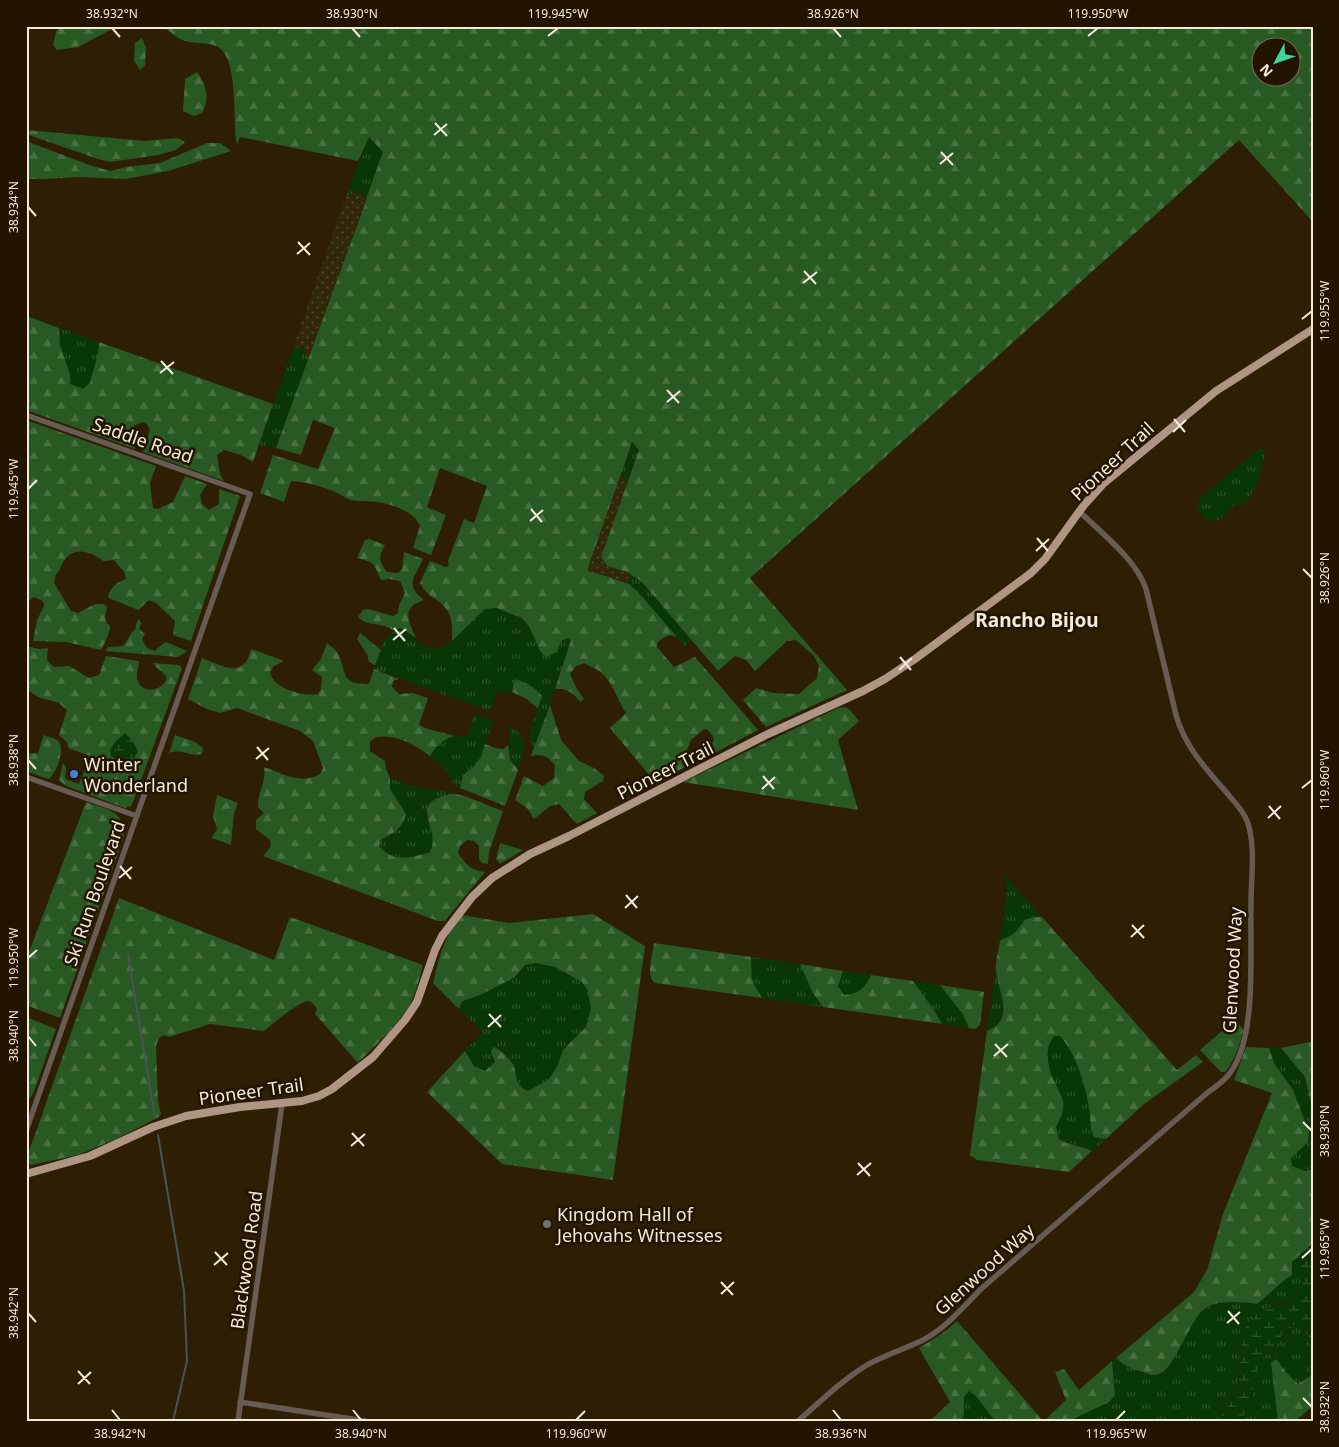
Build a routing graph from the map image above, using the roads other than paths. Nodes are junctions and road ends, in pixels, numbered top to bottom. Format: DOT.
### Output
graph roads {
  1 [pos="1313,329"];
  2 [pos="26,415"];
  3 [pos="250,494"];
  4 [pos="1079,511"];
  5 [pos="26,777"];
  6 [pos="137,816"];
  7 [pos="282,1104"];
  8 [pos="26,1131"];
  9 [pos="26,1174"];
  10 [pos="240,1402"];
  11 [pos="238,1421"];
  12 [pos="365,1421"];
  13 [pos="798,1421"];
  1 -- 4 [label="main road, Pioneer Trail"];
  2 -- 3 [label="street, Saddle Road"];
  3 -- 6 [label="street, Ski Run Boulevard"];
  4 -- 7 [label="main road, Pioneer Trail"];
  4 -- 13 [label="street, Glenwood Way"];
  5 -- 6 [label="street"];
  6 -- 8 [label="street, Ski Run Boulevard"];
  7 -- 9 [label="main road, Pioneer Trail"];
  7 -- 10 [label="street, Blackwood Road"];
  10 -- 11 [label="street, Blackwood Road"];
  10 -- 12 [label="street"];
}
